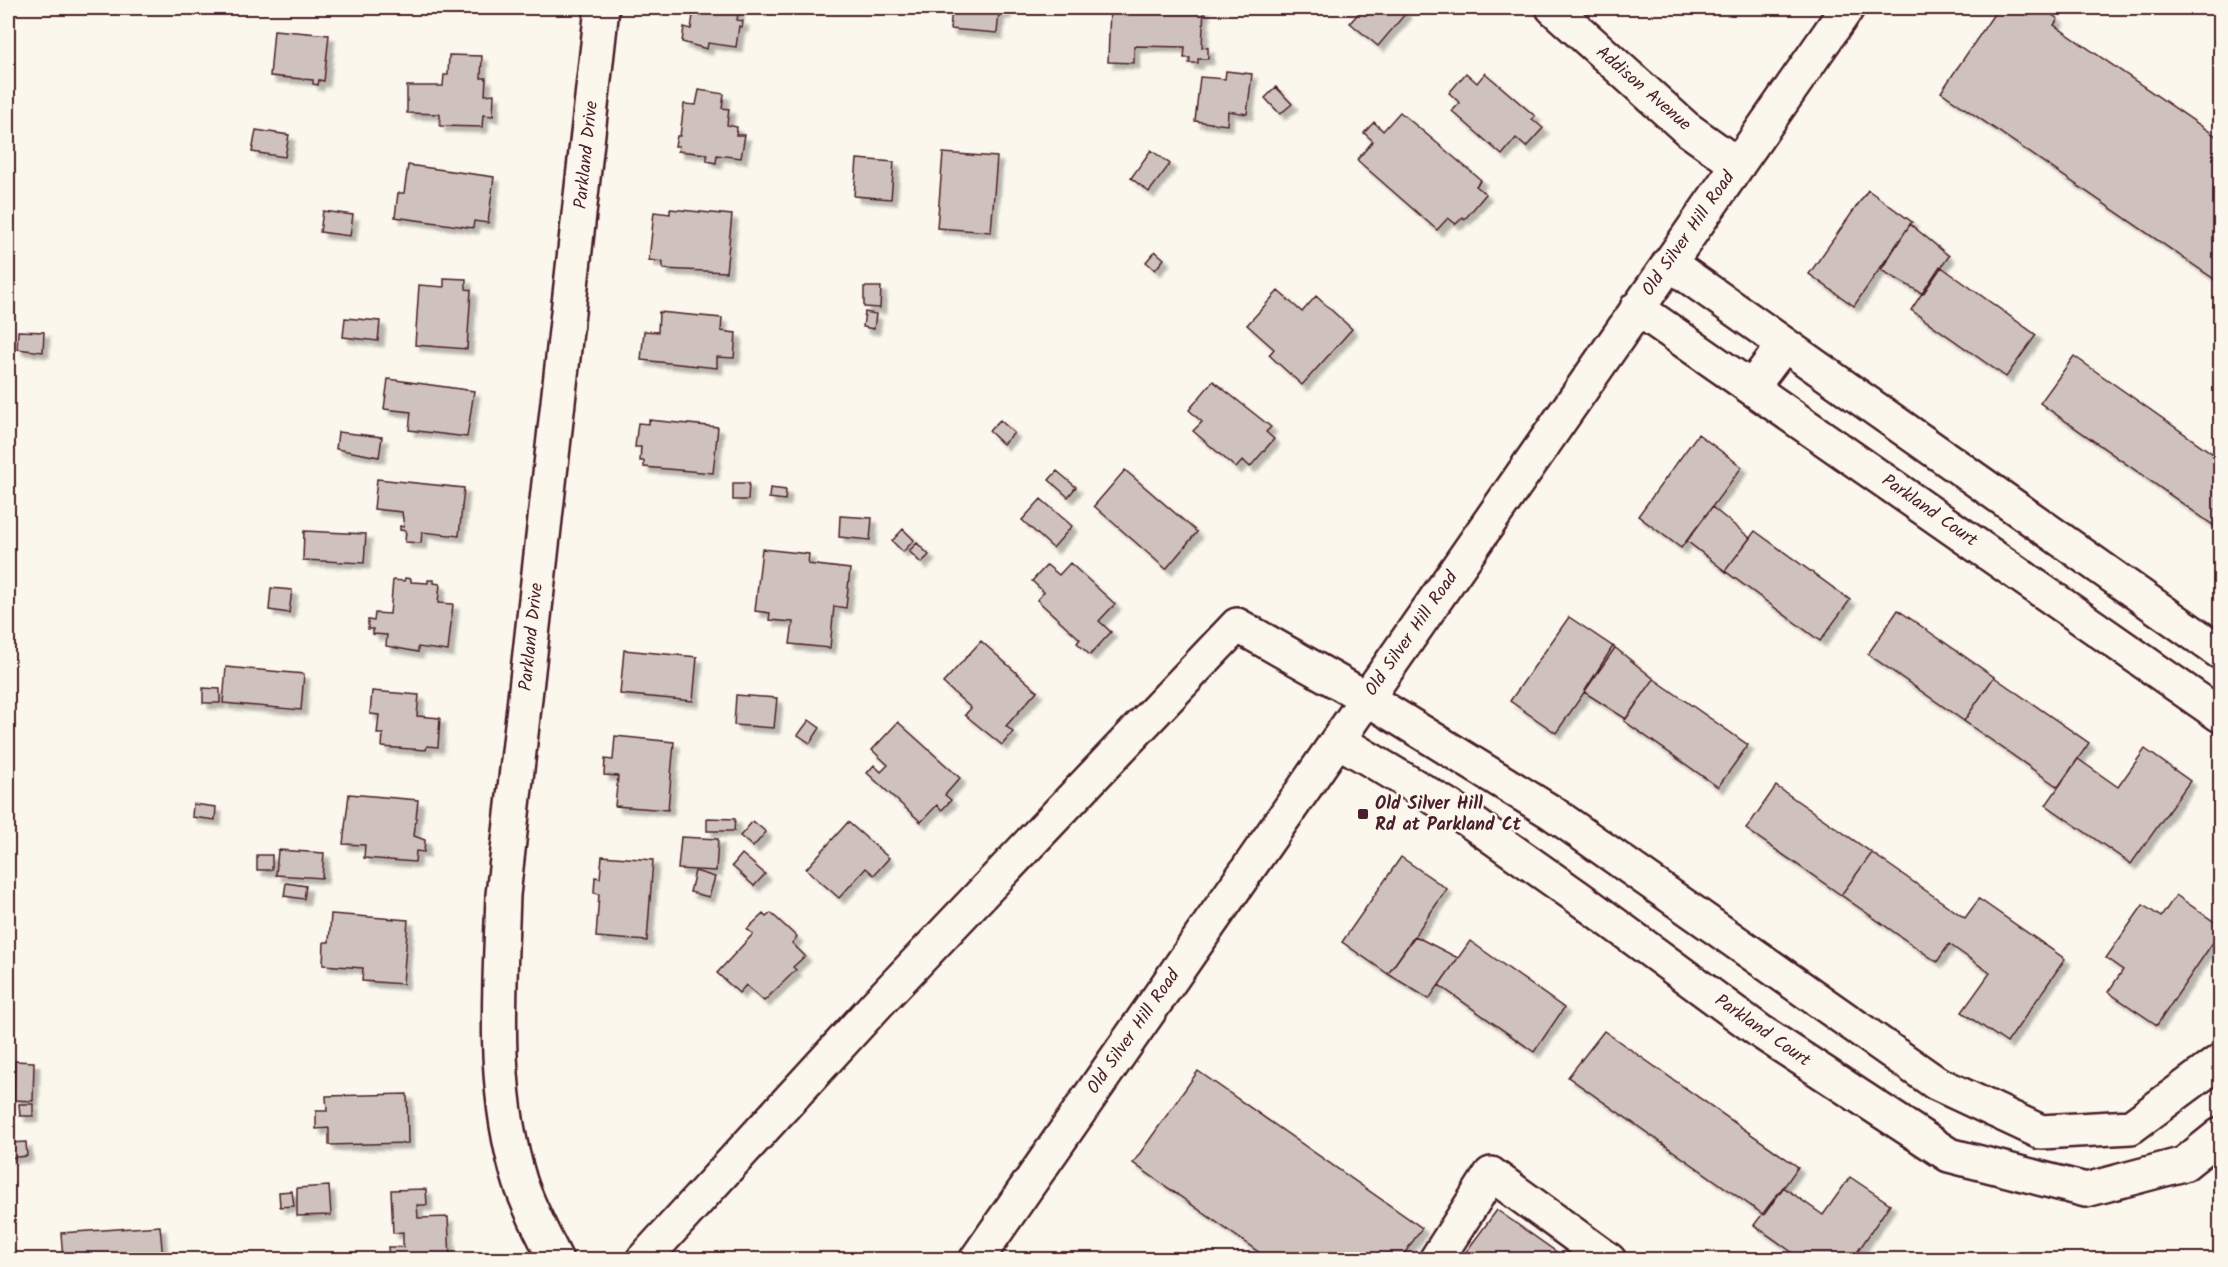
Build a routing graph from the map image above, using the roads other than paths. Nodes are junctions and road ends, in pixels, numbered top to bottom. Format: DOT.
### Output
graph roads {
  1 [pos="602,8"];
  2 [pos="1553,8"];
  3 [pos="1847,8"];
  4 [pos="1738,165"];
  5 [pos="1669,263"];
  6 [pos="1637,308"];
  7 [pos="1784,345"];
  8 [pos="1752,387"];
  9 [pos="2220,652"];
  10 [pos="1368,699"];
  11 [pos="2220,715"];
  12 [pos="1339,741"];
  13 [pos="1475,764"];
  14 [pos="1450,807"];
  15 [pos="2220,1061"];
  16 [pos="1936,1083"];
  17 [pos="1903,1124"];
  18 [pos="2220,1135"];
  19 [pos="556,1260"];
  20 [pos="643,1260"];
  21 [pos="976,1260"];
  22 [pos="1436,1260"];
  23 [pos="1609,1260"];
  1 -- 19 [label="street, Parkland Drive"];
  2 -- 4 [label="street, Addison Avenue"];
  3 -- 4 [label="street, Old Silver Hill Road"];
  4 -- 5 [label="street, Old Silver Hill Road"];
  5 -- 6 [label="street, Old Silver Hill Road"];
  5 -- 7 [label="street"];
  6 -- 8 [label="street, Parkland Court"];
  6 -- 10 [label="street, Old Silver Hill Road"];
  7 -- 8 [label="street"];
  7 -- 9 [label="street"];
  8 -- 11 [label="street, Parkland Court"];
  10 -- 12 [label="street, Old Silver Hill Road"];
  10 -- 13 [label="street"];
  10 -- 20 [label="street"];
  12 -- 14 [label="street, Parkland Court"];
  12 -- 21 [label="street, Old Silver Hill Road"];
  13 -- 14 [label="street"];
  13 -- 16 [label="street"];
  14 -- 17 [label="street, Parkland Court"];
  15 -- 16 [label="street"];
  16 -- 17 [label="street"];
  17 -- 18 [label="street, Parkland Court"];
  22 -- 23 [label="street"];
}
